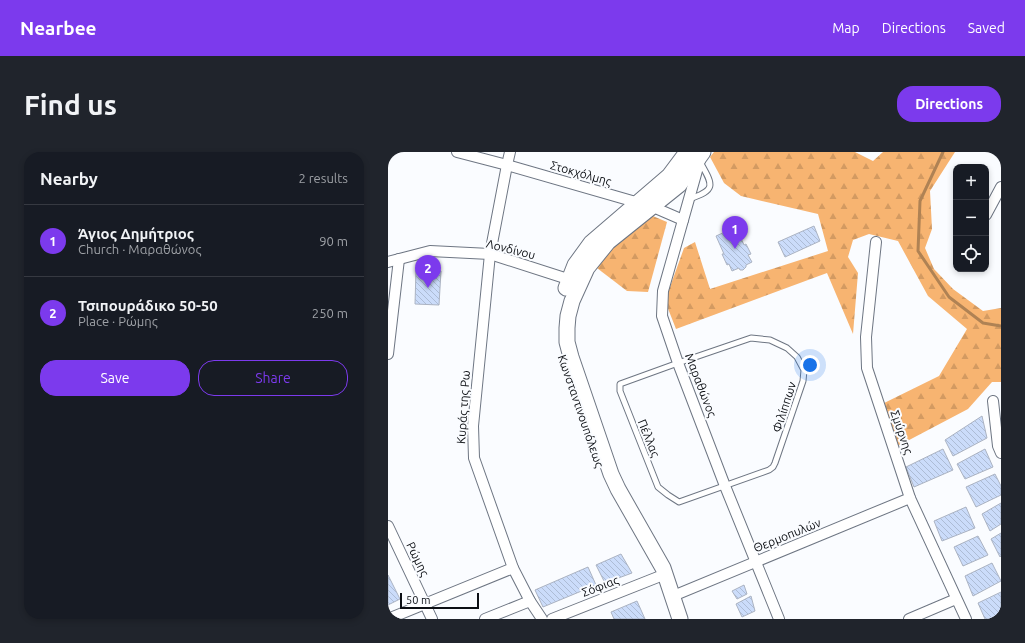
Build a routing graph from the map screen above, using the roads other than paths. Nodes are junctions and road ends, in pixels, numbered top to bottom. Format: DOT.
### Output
graph roads {
  1 [pos="457,152"];
  2 [pos="510,152"];
  3 [pos="695,156"];
  4 [pos="507,164"];
  5 [pos="1001,187"];
  6 [pos="689,199"];
  7 [pos="638,202"];
  8 [pos="653,207"];
  9 [pos="989,209"];
  10 [pos="683,220"];
  11 [pos="876,242"];
  12 [pos="490,254"];
  13 [pos="399,259"];
  14 [pos="388,262"];
  15 [pos="574,281"];
  16 [pos="388,354"];
  17 [pos="678,363"];
  18 [pos="993,401"];
  19 [pos="1001,453"];
  20 [pos="725,486"];
  21 [pos="910,498"];
  22 [pos="388,526"];
  23 [pos="756,562"];
  24 [pos="513,568"];
  25 [pos="658,577"];
  26 [pos="673,596"];
  27 [pos="956,599"];
  28 [pos="530,601"];
  29 [pos="425,604"];
  30 [pos="388,619"];
  31 [pos="432,619"];
  32 [pos="485,619"];
  33 [pos="542,619"];
  34 [pos="552,619"];
  35 [pos="680,619"];
  36 [pos="779,619"];
  37 [pos="909,619"];
  38 [pos="966,619"];
  1 -- 4 [label="street, Στοκχόλμης"];
  2 -- 4 [label="street, Κυράς της Ρω"];
  3 -- 6 [label="street, Μαραθώνος"];
  3 -- 6 [label="lane"];
  3 -- 7 [label="main road, Κωνσταντινουπόλεως"];
  3 -- 8 [label="main road, Κωνσταντινουπόλεως"];
  4 -- 7 [label="street, Στοκχόλμης"];
  4 -- 12 [label="street, Κυράς της Ρω"];
  5 -- 9 [label="street"];
  6 -- 10 [label="street, Μαραθώνος"];
  7 -- 8 [label="street, Στοκχόλμης"];
  7 -- 15 [label="main road, Κωνσταντινουπόλεως"];
  8 -- 10 [label="street, Στοκχόλμης"];
  8 -- 15 [label="main road, Κωνσταντινουπόλεως"];
  10 -- 17 [label="street, Μαραθώνος"];
  11 -- 21 [label="street, Σμύρνης"];
  12 -- 13 [label="street, Λονδίνου"];
  12 -- 15 [label="street, Λονδίνου"];
  12 -- 24 [label="street, Κυράς της Ρω"];
  13 -- 14 [label="street, Λονδίνου"];
  13 -- 16 [label="street"];
  15 -- 25 [label="main road, Κωνσταντινουπόλεως"];
  15 -- 26 [label="main road, Κωνσταντινουπόλεως"];
  17 -- 20 [label="street, Μαραθώνος"];
  17 -- 20 [label="lane, Πέλλας"];
  17 -- 20 [label="lane, Φιλίππων"];
  18 -- 19 [label="street"];
  20 -- 23 [label="street, Μαραθώνος"];
  21 -- 23 [label="street, Θερμοπυλών"];
  21 -- 27 [label="street, Σμύρνης"];
  22 -- 29 [label="street, Ρώμης"];
  23 -- 26 [label="street, Θερμοπυλών"];
  23 -- 36 [label="street, Μαραθώνος"];
  24 -- 28 [label="street, Κυράς της Ρω"];
  24 -- 29 [label="street"];
  25 -- 26 [label="main road, Κωνσταντινουπόλεως"];
  25 -- 34 [label="street, Σόφιας"];
  26 -- 35 [label="main road, Κωνσταντινουπόλεως"];
  27 -- 37 [label="street"];
  27 -- 38 [label="street, Σμύρνης"];
  28 -- 32 [label="street"];
  28 -- 33 [label="street, Κυράς της Ρω"];
  29 -- 30 [label="street"];
  29 -- 31 [label="street, Ρώμης"];
}
